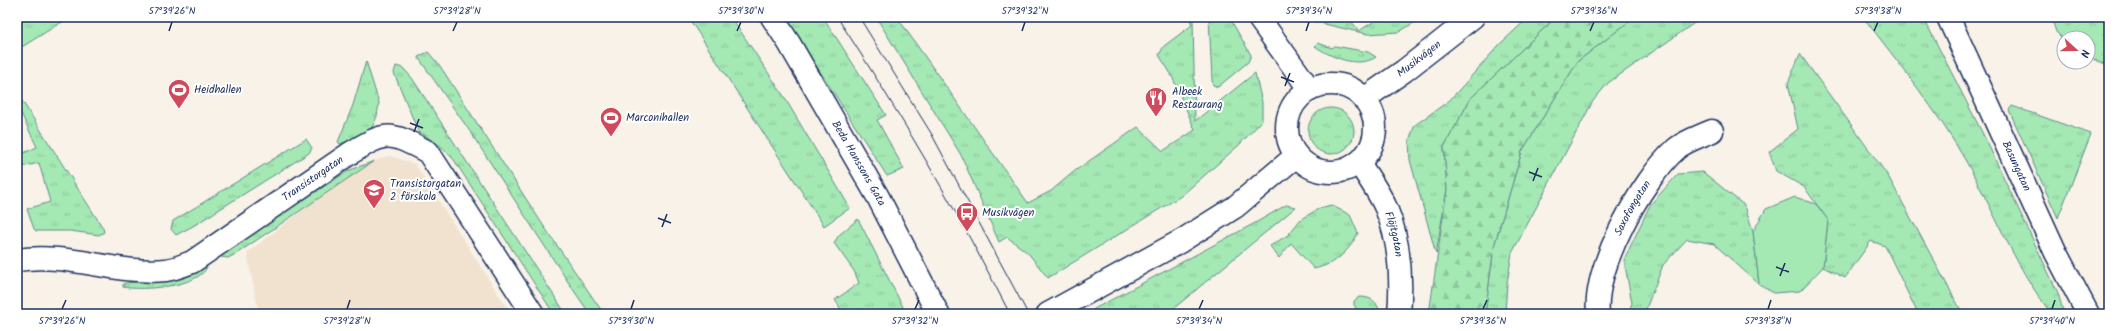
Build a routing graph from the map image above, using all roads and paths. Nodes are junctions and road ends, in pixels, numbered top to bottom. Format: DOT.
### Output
graph roads {
  1 [pos="772,17"];
  2 [pos="1258,17"];
  3 [pos="1473,17"];
  4 [pos="1948,17"];
  5 [pos="1310,90"];
  6 [pos="1364,99"];
  7 [pos="1712,131"];
  8 [pos="1296,156"];
  9 [pos="1359,163"];
  10 [pos="17,260"];
  11 [pos="533,314"];
  12 [pos="938,314"];
  13 [pos="1048,314"];
  14 [pos="1399,314"];
  15 [pos="1598,314"];
  16 [pos="2088,314"];
  1 -- 12 [label="street, Beda Hanssons Gata"];
  2 -- 5 [label="street"];
  3 -- 6 [label="street, Musikvägen"];
  4 -- 16 [label="street, Basungatan"];
  5 -- 6 [label="street"];
  5 -- 8 [label="street"];
  6 -- 9 [label="street"];
  7 -- 15 [label="street, Saxofongatan"];
  8 -- 9 [label="street"];
  8 -- 13 [label="street"];
  9 -- 14 [label="street, Flöjtgatan"];
  10 -- 11 [label="street, Transistorgatan"];
}
